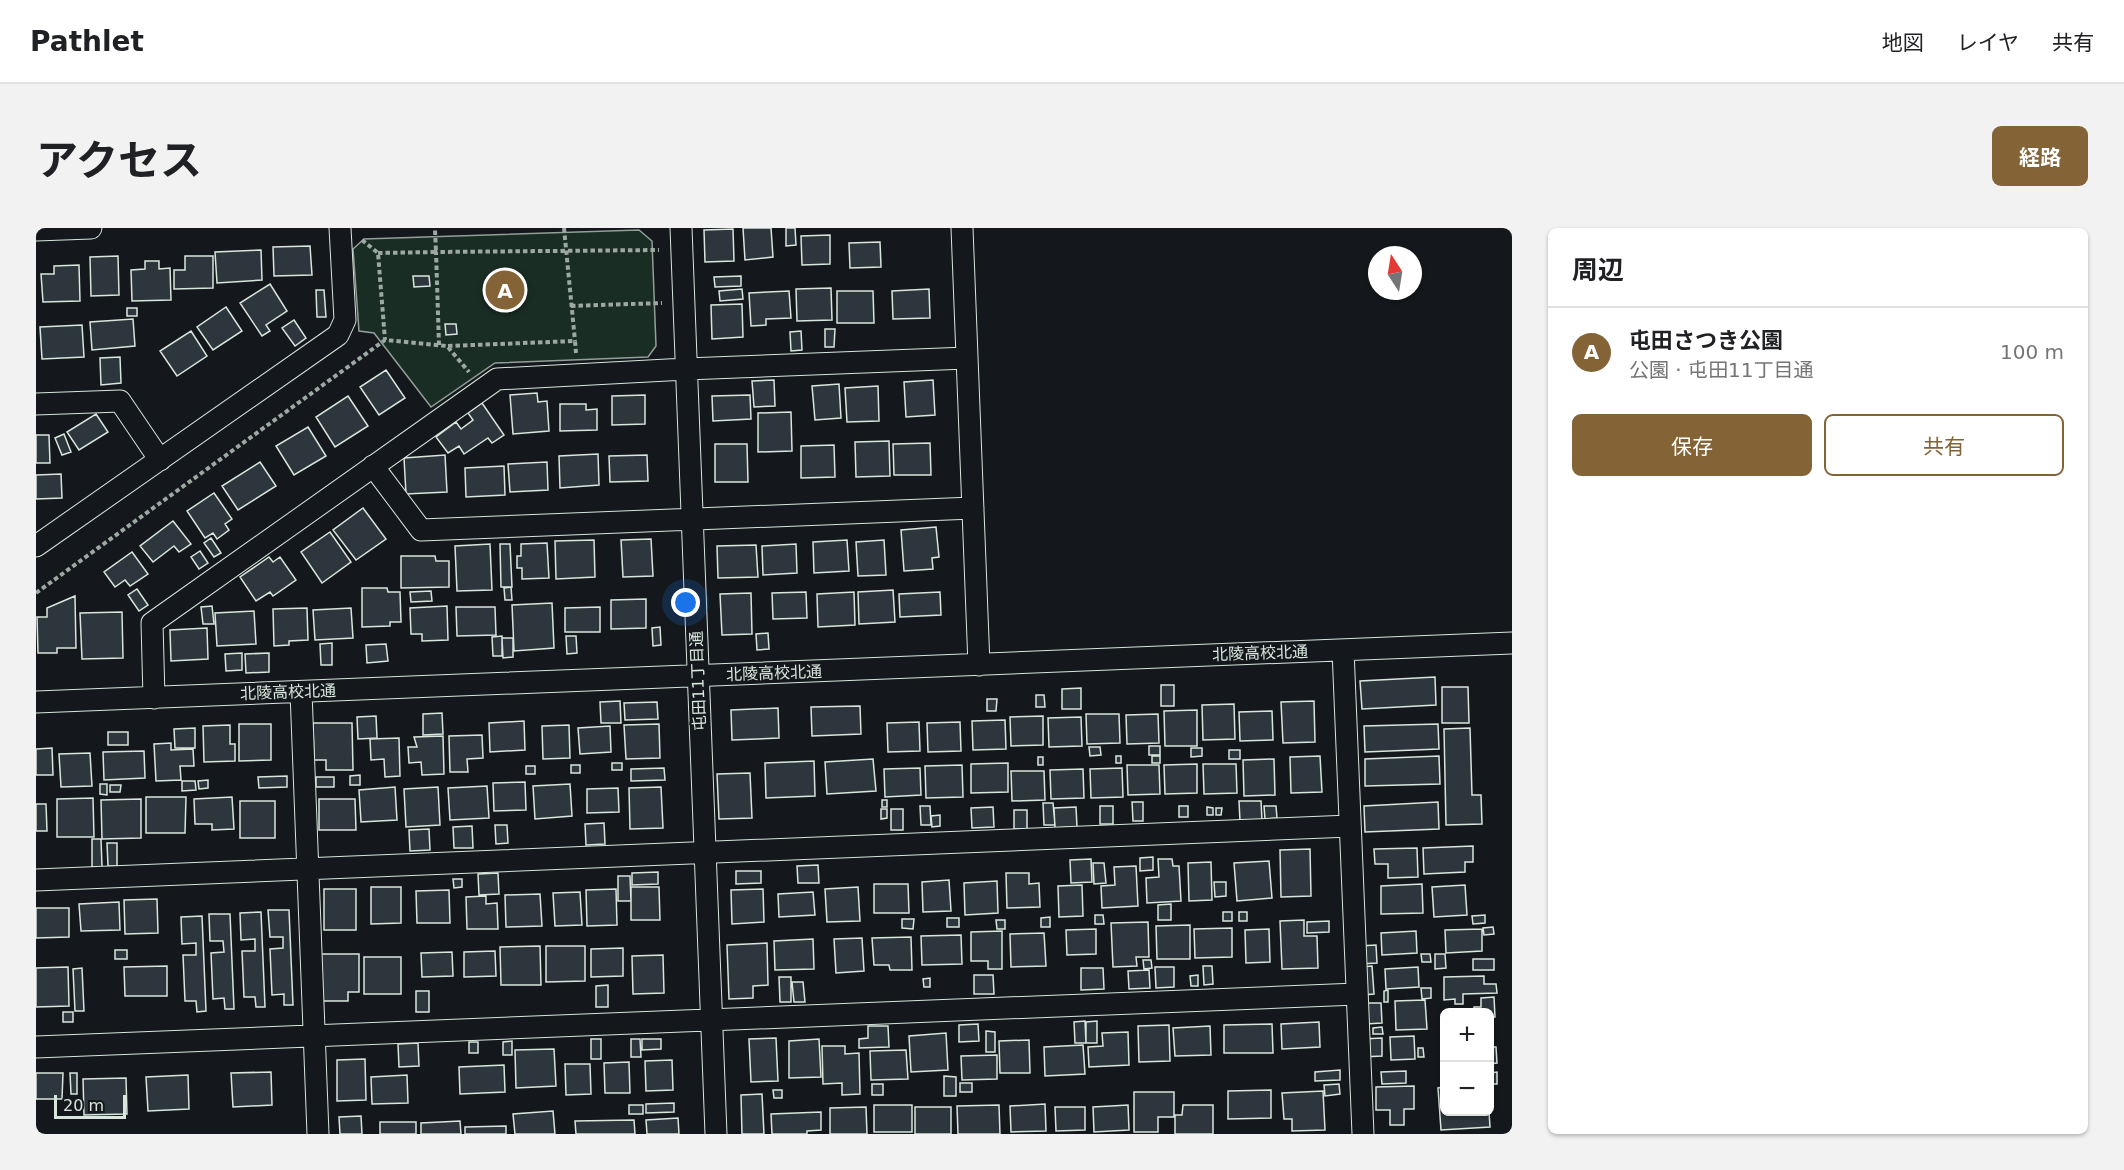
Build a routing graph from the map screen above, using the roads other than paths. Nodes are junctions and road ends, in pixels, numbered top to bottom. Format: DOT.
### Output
graph roads {
  1 [pos="91,228"];
  2 [pos="681,228"];
  3 [pos="962,228"];
  4 [pos="36,230"];
  5 [pos="347,231"];
  6 [pos="967,358"];
  7 [pos="686,369"];
  8 [pos="36,404"];
  9 [pos="159,460"];
  10 [pos="373,466"];
  11 [pos="973,508"];
  12 [pos="692,519"];
  13 [pos="36,546"];
  14 [pos="1512,643"];
  15 [pos="1343,650"];
  16 [pos="979,664"];
  17 [pos="698,676"];
  18 [pos="301,692"];
  19 [pos="154,698"];
  20 [pos="36,702"];
  21 [pos="1350,826"];
  22 [pos="705,853"];
  23 [pos="308,869"];
  24 [pos="36,880"];
  25 [pos="1357,993"];
  26 [pos="712,1020"];
  27 [pos="314,1036"];
  28 [pos="36,1047"];
  29 [pos="318,1134"];
  30 [pos="716,1134"];
  31 [pos="1363,1134"];
  1 -- 4 [label="street"];
  2 -- 7 [label="street, 屯田11丁目通"];
  3 -- 6 [label="street"];
  5 -- 9 [label="street"];
  6 -- 7 [label="street"];
  6 -- 11 [label="street"];
  7 -- 10 [label="street"];
  7 -- 12 [label="street, 屯田11丁目通"];
  8 -- 9 [label="street"];
  9 -- 13 [label="street"];
  10 -- 12 [label="street"];
  10 -- 19 [label="street"];
  11 -- 12 [label="street"];
  11 -- 16 [label="street"];
  12 -- 17 [label="street, 屯田11丁目通"];
  14 -- 15 [label="street, 北陵高校北通"];
  15 -- 16 [label="street, 北陵高校北通"];
  15 -- 21 [label="street"];
  16 -- 17 [label="street, 北陵高校北通"];
  17 -- 18 [label="street, 北陵高校北通"];
  17 -- 22 [label="street, 屯田11丁目通"];
  18 -- 19 [label="street, 北陵高校北通"];
  18 -- 23 [label="street"];
  19 -- 20 [label="street, 北陵高校北通"];
  21 -- 22 [label="street"];
  21 -- 25 [label="street"];
  22 -- 23 [label="street"];
  22 -- 26 [label="street, 屯田11丁目通"];
  23 -- 24 [label="street"];
  23 -- 27 [label="street"];
  25 -- 26 [label="street"];
  25 -- 31 [label="street"];
  26 -- 27 [label="street"];
  26 -- 30 [label="street, 屯田11丁目通"];
  27 -- 28 [label="street"];
  27 -- 29 [label="street"];
}
